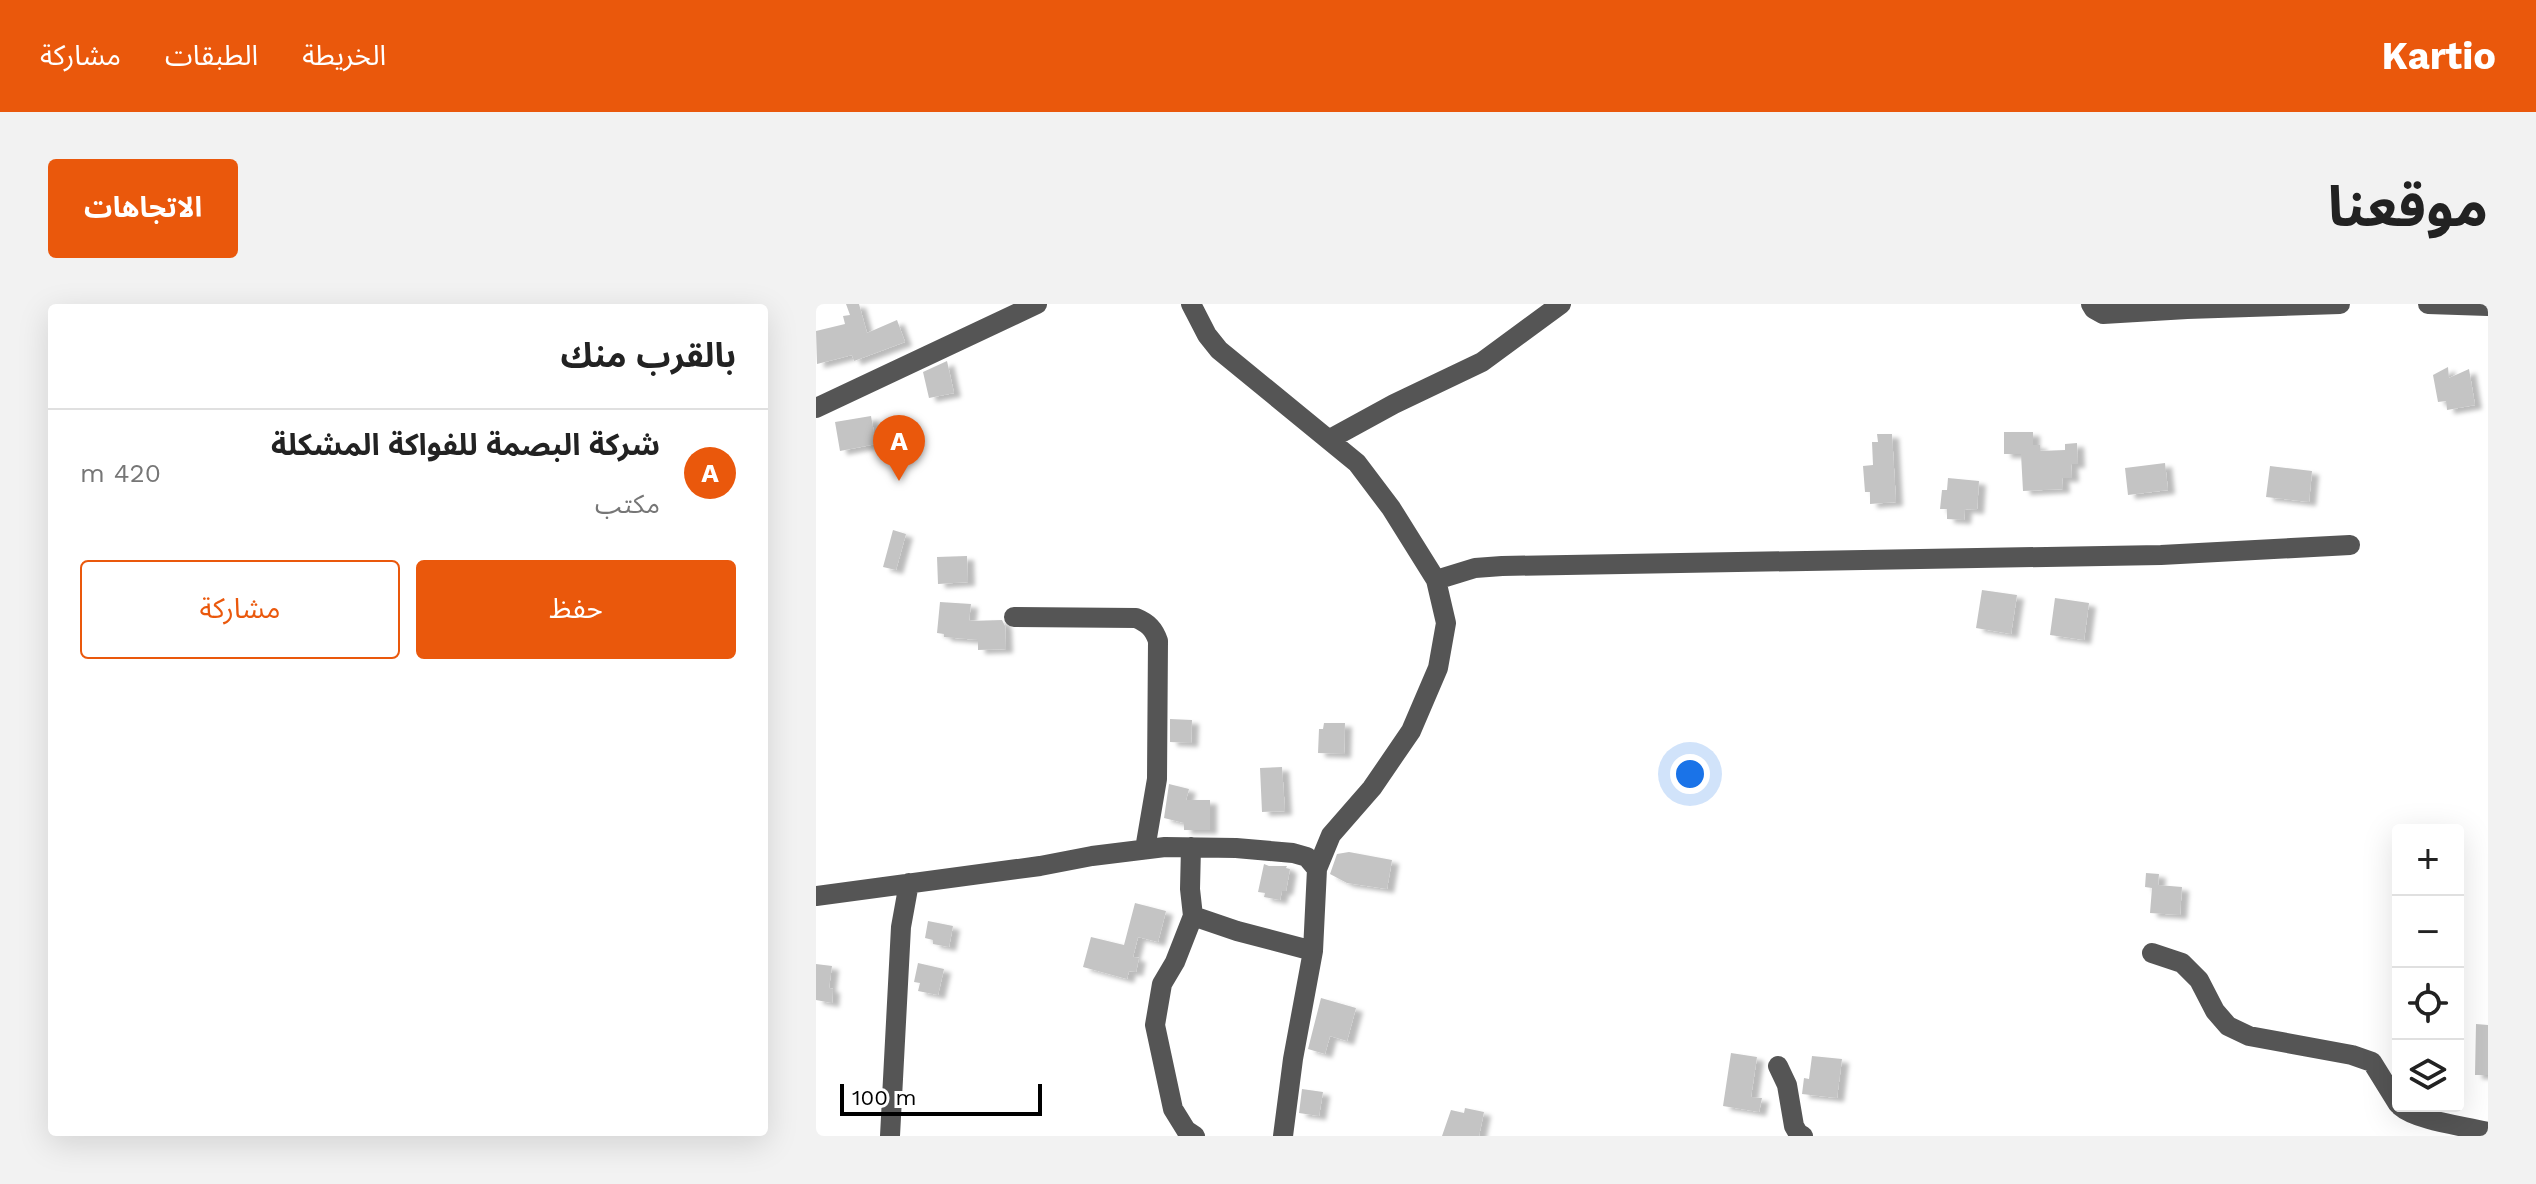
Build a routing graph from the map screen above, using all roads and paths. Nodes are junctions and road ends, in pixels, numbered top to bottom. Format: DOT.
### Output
graph roads {
  1 [pos="1037,304"];
  2 [pos="1191,304"];
  3 [pos="1561,304"];
  4 [pos="2091,304"];
  5 [pos="2340,304"];
  6 [pos="2428,304"];
  7 [pos="2488,306"];
  8 [pos="817,404"];
  9 [pos="1330,439"];
  10 [pos="2350,545"];
  11 [pos="1436,580"];
  12 [pos="1014,617"];
  13 [pos="1191,847"];
  14 [pos="1145,849"];
  15 [pos="1317,869"];
  16 [pos="909,883"];
  17 [pos="816,896"];
  18 [pos="1193,916"];
  19 [pos="1313,951"];
  20 [pos="2152,953"];
  21 [pos="1778,1066"];
  22 [pos="2392,1097"];
  23 [pos="2412,1112"];
  24 [pos="2488,1132"];
  25 [pos="890,1136"];
  26 [pos="1195,1136"];
  27 [pos="1283,1136"];
  28 [pos="1803,1136"];
  1 -- 8 [label="street"];
  2 -- 9 [label="street"];
  3 -- 9 [label="street"];
  4 -- 5 [label="street"];
  6 -- 7 [label="street"];
  9 -- 11 [label="street"];
  10 -- 11 [label="street"];
  11 -- 15 [label="street"];
  12 -- 14 [label="street"];
  13 -- 14 [label="street"];
  13 -- 15 [label="street"];
  13 -- 18 [label="street"];
  14 -- 16 [label="street"];
  15 -- 19 [label="street"];
  16 -- 17 [label="street"];
  16 -- 25 [label="street"];
  18 -- 19 [label="street"];
  18 -- 26 [label="street"];
  19 -- 27 [label="street"];
  20 -- 22 [label="street"];
  21 -- 28 [label="street"];
  23 -- 24 [label="street"];
}
